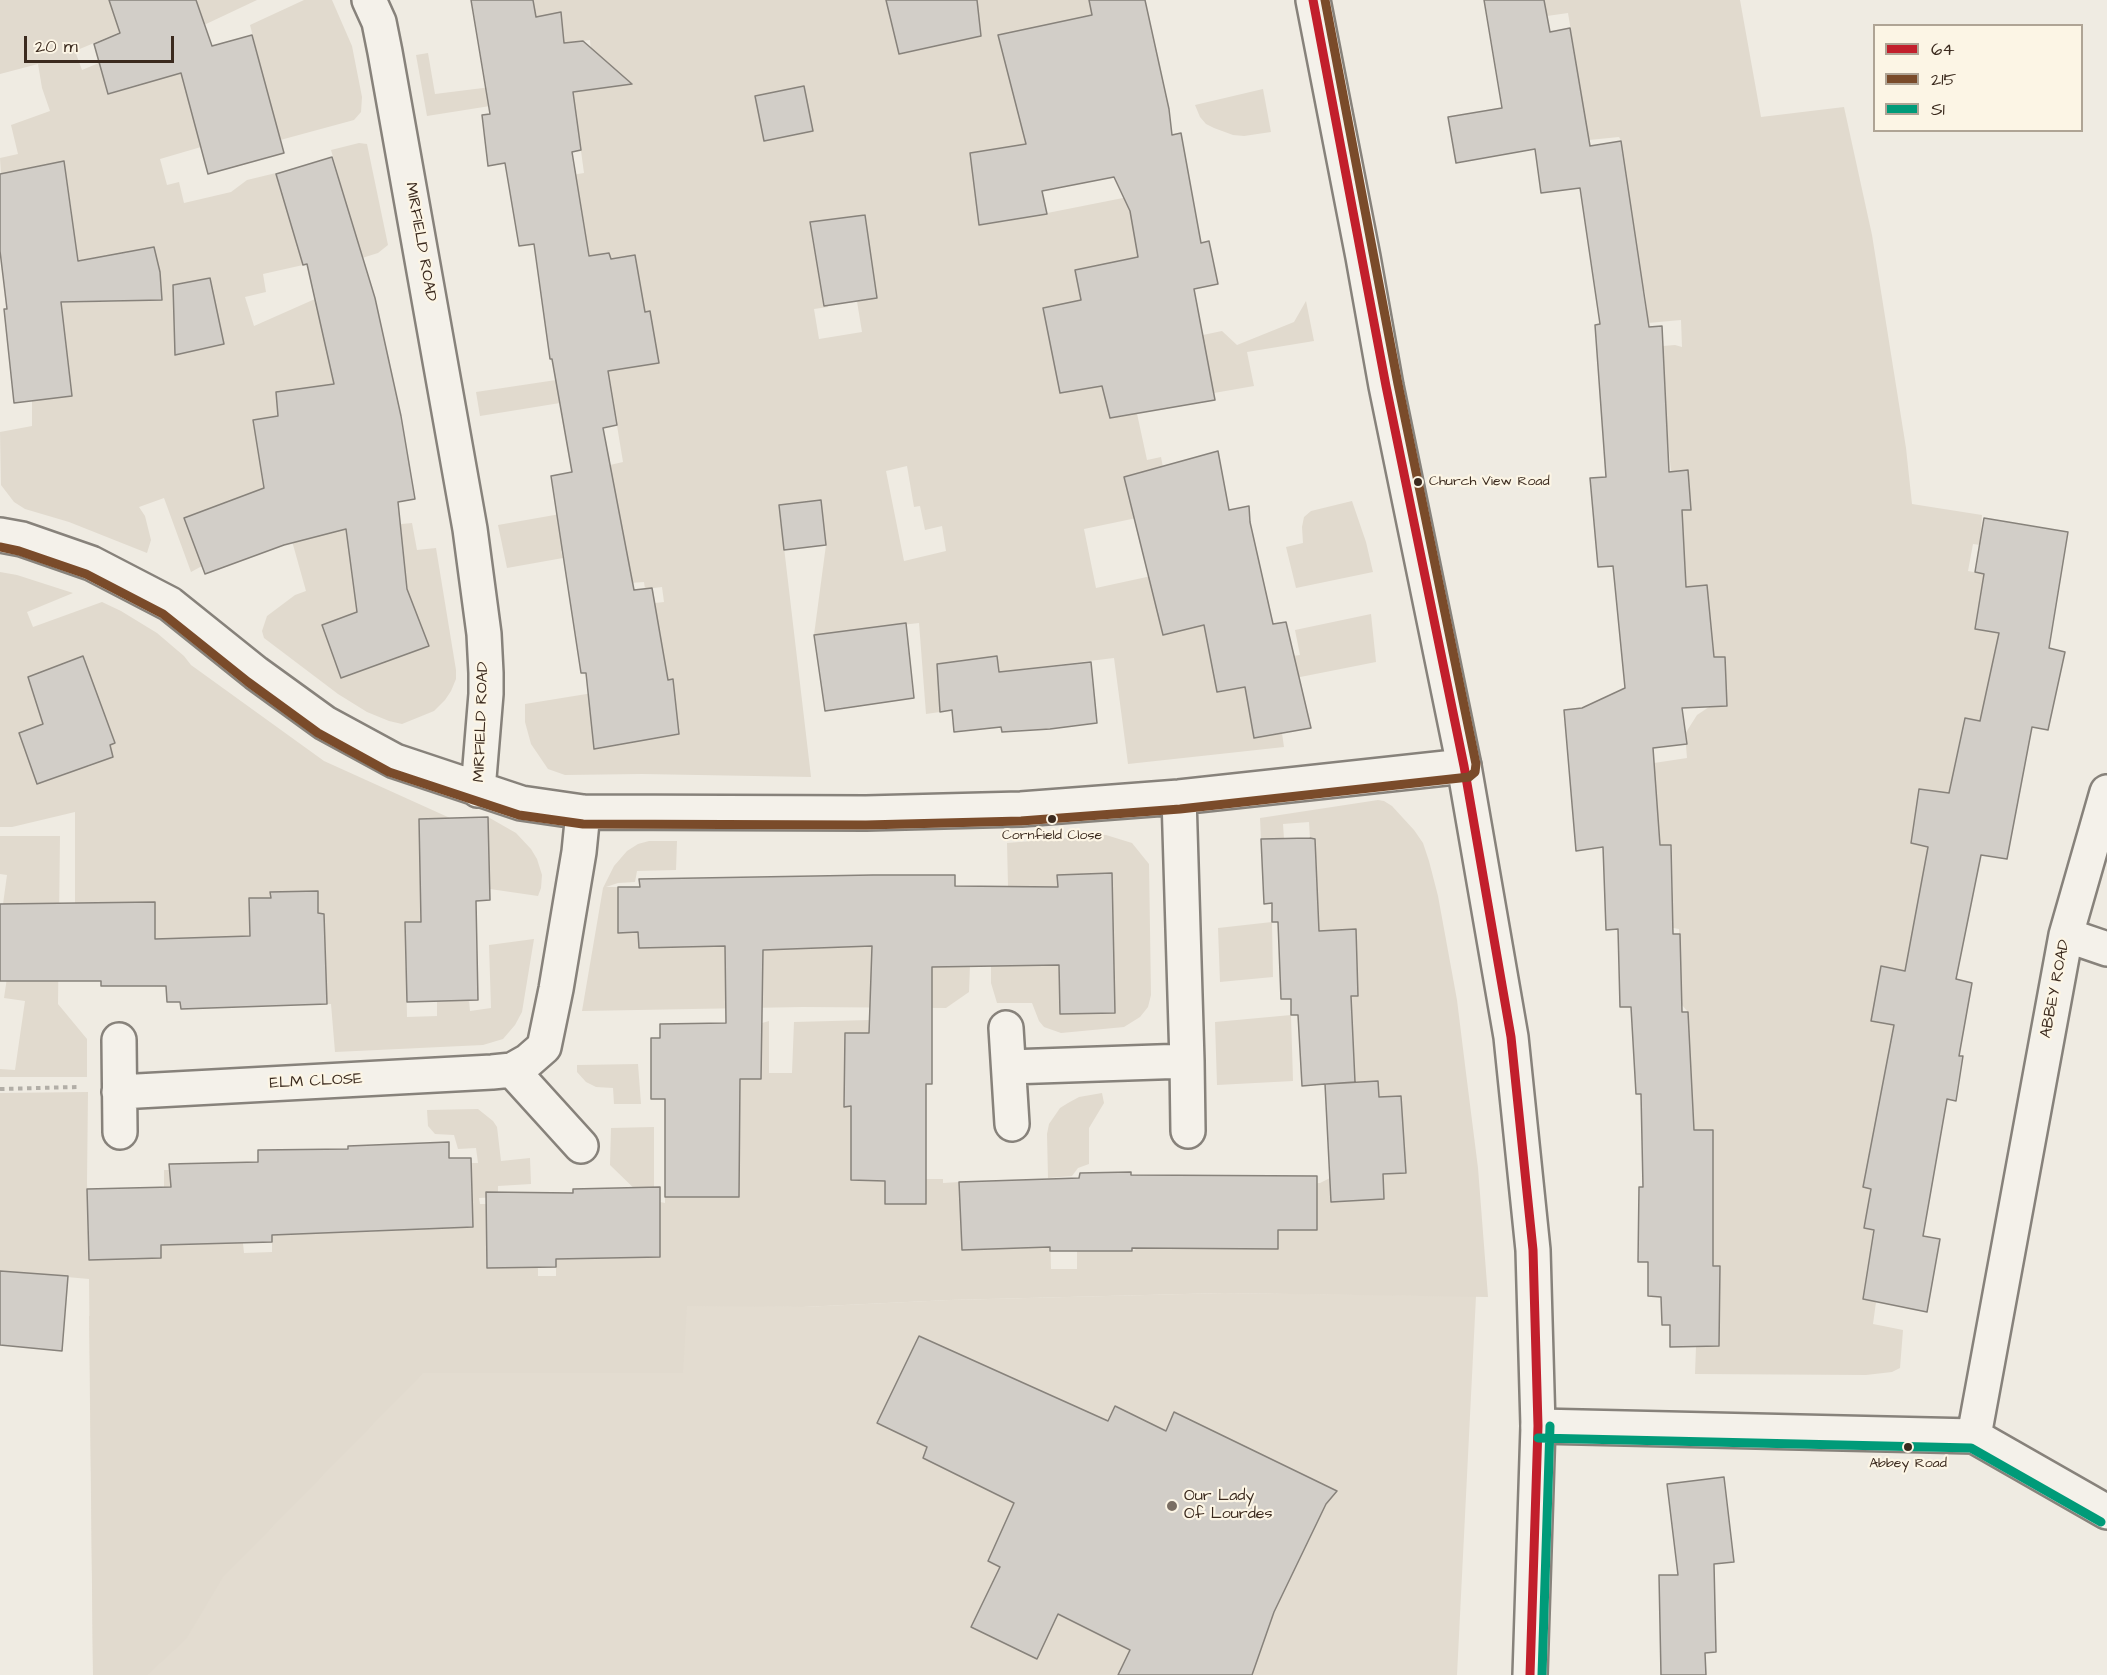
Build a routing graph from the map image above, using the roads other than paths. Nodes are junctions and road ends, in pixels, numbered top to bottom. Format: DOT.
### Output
graph roads {
  1 [pos="369,0"];
  2 [pos="1312,0"];
  3 [pos="0,535"];
  4 [pos="1464,766"];
  5 [pos="478,790"];
  6 [pos="2107,792"];
  7 [pos="1179,797"];
  8 [pos="582,812"];
  9 [pos="2066,935"];
  10 [pos="2107,950"];
  11 [pos="1006,1028"];
  12 [pos="119,1040"];
  13 [pos="1187,1061"];
  14 [pos="1009,1067"];
  15 [pos="512,1070"];
  16 [pos="119,1092"];
  17 [pos="1012,1124"];
  18 [pos="1188,1131"];
  19 [pos="120,1132"];
  20 [pos="581,1146"];
  21 [pos="1538,1426"];
  22 [pos="1974,1436"];
  23 [pos="2107,1512"];
  24 [pos="1530,1675"];
  1 -- 5 [label="street, MIRFIELD ROAD"];
  2 -- 4 [label="street"];
  3 -- 5 [label="street"];
  4 -- 7 [label="street, MIRFIELD ROAD"];
  4 -- 21 [label="street"];
  5 -- 8 [label="street, MIRFIELD ROAD"];
  6 -- 9 [label="street, ABBEY ROAD"];
  7 -- 8 [label="street, MIRFIELD ROAD"];
  7 -- 13 [label="street"];
  8 -- 15 [label="street"];
  9 -- 10 [label="street"];
  9 -- 22 [label="street, ABBEY ROAD"];
  11 -- 14 [label="street"];
  12 -- 16 [label="street"];
  13 -- 14 [label="street"];
  13 -- 18 [label="street"];
  14 -- 17 [label="street"];
  15 -- 16 [label="street, ELM CLOSE"];
  15 -- 20 [label="street"];
  16 -- 19 [label="street"];
  21 -- 22 [label="street"];
  21 -- 24 [label="street"];
  22 -- 23 [label="street"];
}
